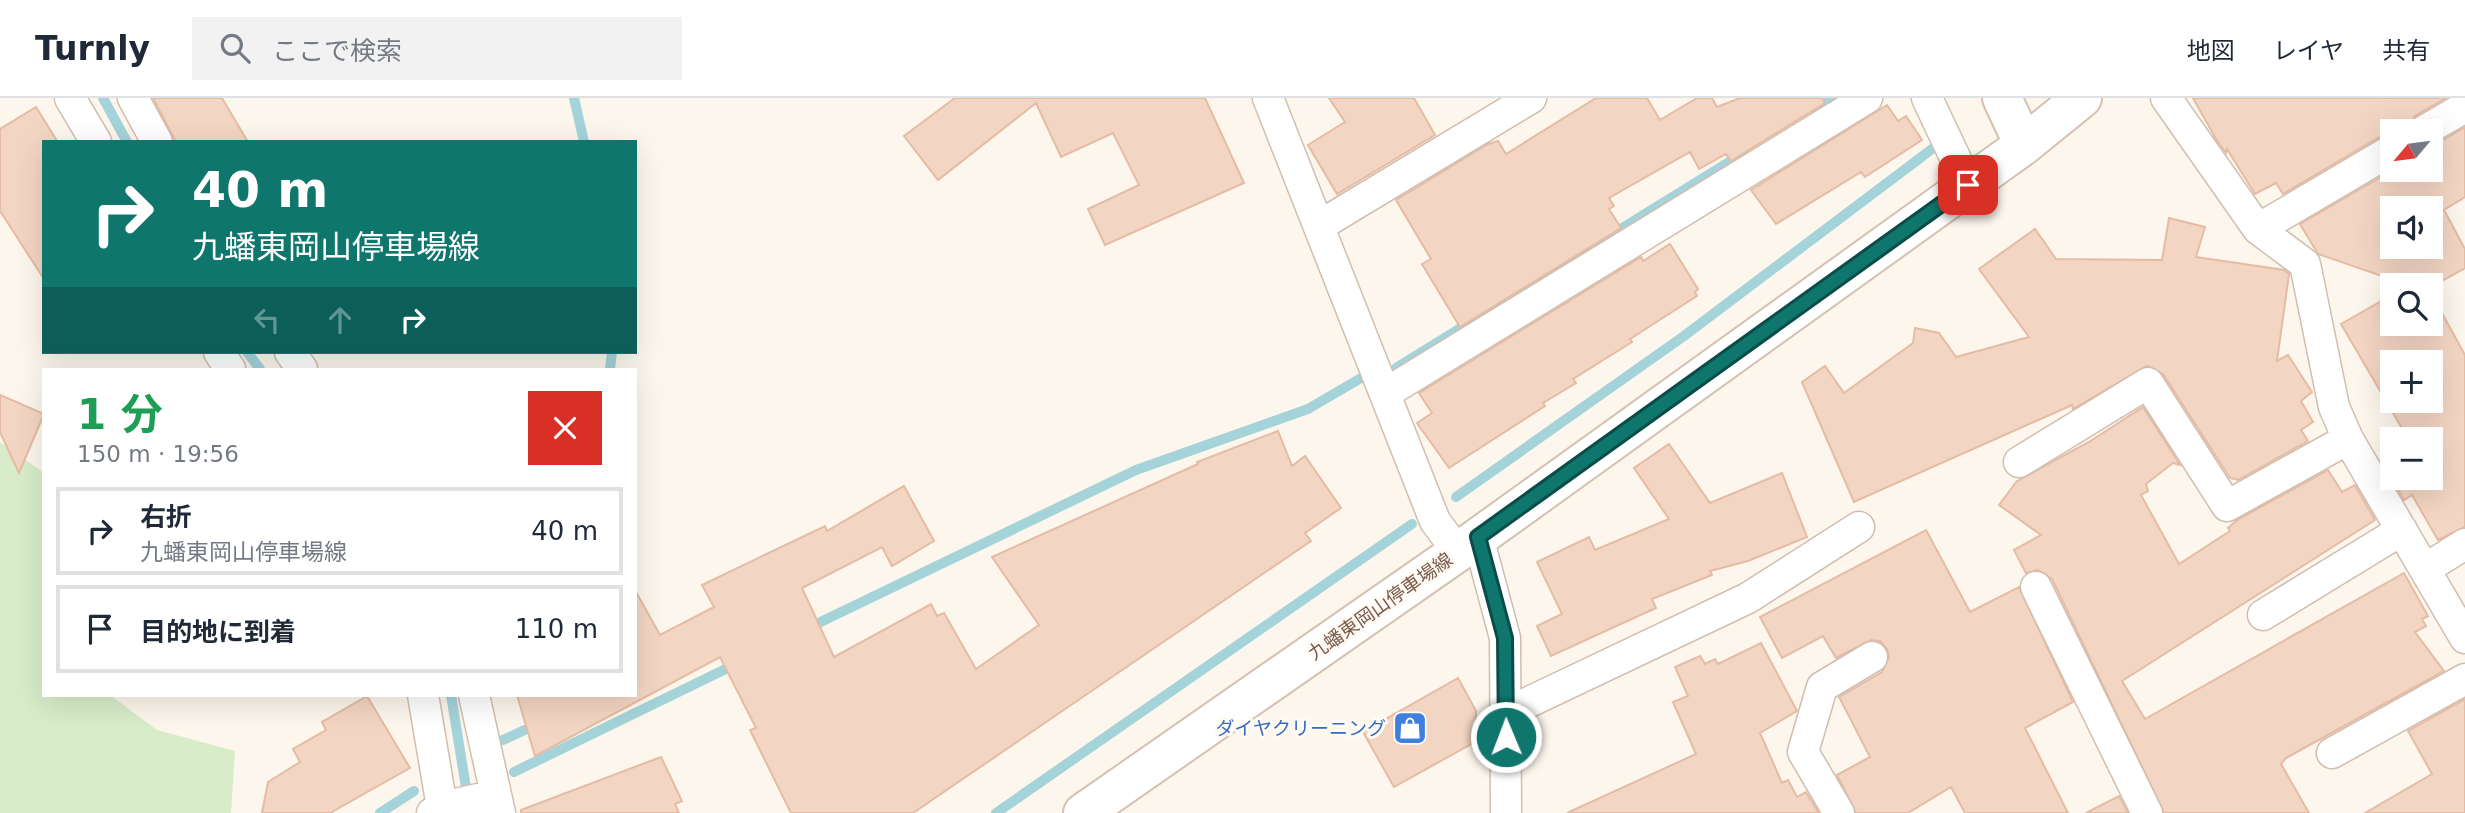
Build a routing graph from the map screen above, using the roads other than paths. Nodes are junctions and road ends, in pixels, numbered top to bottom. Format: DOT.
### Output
graph roads {
  1 [pos="70,98"];
  2 [pos="133,98"];
  3 [pos="1268,98"];
  4 [pos="1531,98"];
  5 [pos="1867,98"];
  6 [pos="1927,98"];
  7 [pos="2002,98"];
  8 [pos="2081,98"];
  9 [pos="2166,98"];
  10 [pos="2465,107"];
  11 [pos="2443,120"];
  12 [pos="95,140"];
  13 [pos="156,140"];
  14 [pos="2024,145"];
  15 [pos="2380,157"];
  16 [pos="1968,185"];
  17 [pos="1320,226"];
  18 [pos="2258,229"];
  19 [pos="1386,393"];
  20 [pos="2348,439"];
  21 [pos="2018,462"];
  22 [pos="1859,527"];
  23 [pos="2402,530"];
  24 [pos="2465,544"];
  25 [pos="1468,545"];
  26 [pos="2425,569"];
  27 [pos="2036,587"];
  28 [pos="2263,615"];
  29 [pos="2465,638"];
  30 [pos="1872,657"];
  31 [pos="2465,679"];
  32 [pos="424,697"];
  33 [pos="474,697"];
  34 [pos="1506,713"];
  35 [pos="2332,752"];
  36 [pos="464,806"];
  37 [pos="1083,813"];
  38 [pos="1506,813"];
  39 [pos="1839,813"];
  40 [pos="2147,813"];
  1 -- 12 [label="street"];
  2 -- 13 [label="street"];
  3 -- 17 [label="street"];
  4 -- 17 [label="street"];
  5 -- 19 [label="street"];
  6 -- 16 [label="street"];
  7 -- 14 [label="main road"];
  8 -- 14 [label="main road, 九蟠東岡山停車場線"];
  9 -- 18 [label="street"];
  10 -- 11 [label="street"];
  14 -- 16 [label="main road, 九蟠東岡山停車場線"];
  15 -- 18 [label="street"];
  16 -- 25 [label="main road, 九蟠東岡山停車場線"];
  17 -- 19 [label="street"];
  18 -- 20 [label="street"];
  19 -- 25 [label="street"];
  20 -- 21 [label="street"];
  20 -- 23 [label="street"];
  22 -- 34 [label="street"];
  23 -- 26 [label="street"];
  23 -- 28 [label="street"];
  24 -- 26 [label="street"];
  25 -- 34 [label="street"];
  25 -- 37 [label="main road, 九蟠東岡山停車場線"];
  26 -- 29 [label="street"];
  27 -- 40 [label="street"];
  30 -- 39 [label="street"];
  31 -- 35 [label="street"];
  32 -- 36 [label="street"];
  33 -- 36 [label="street"];
  34 -- 38 [label="street"];
}
